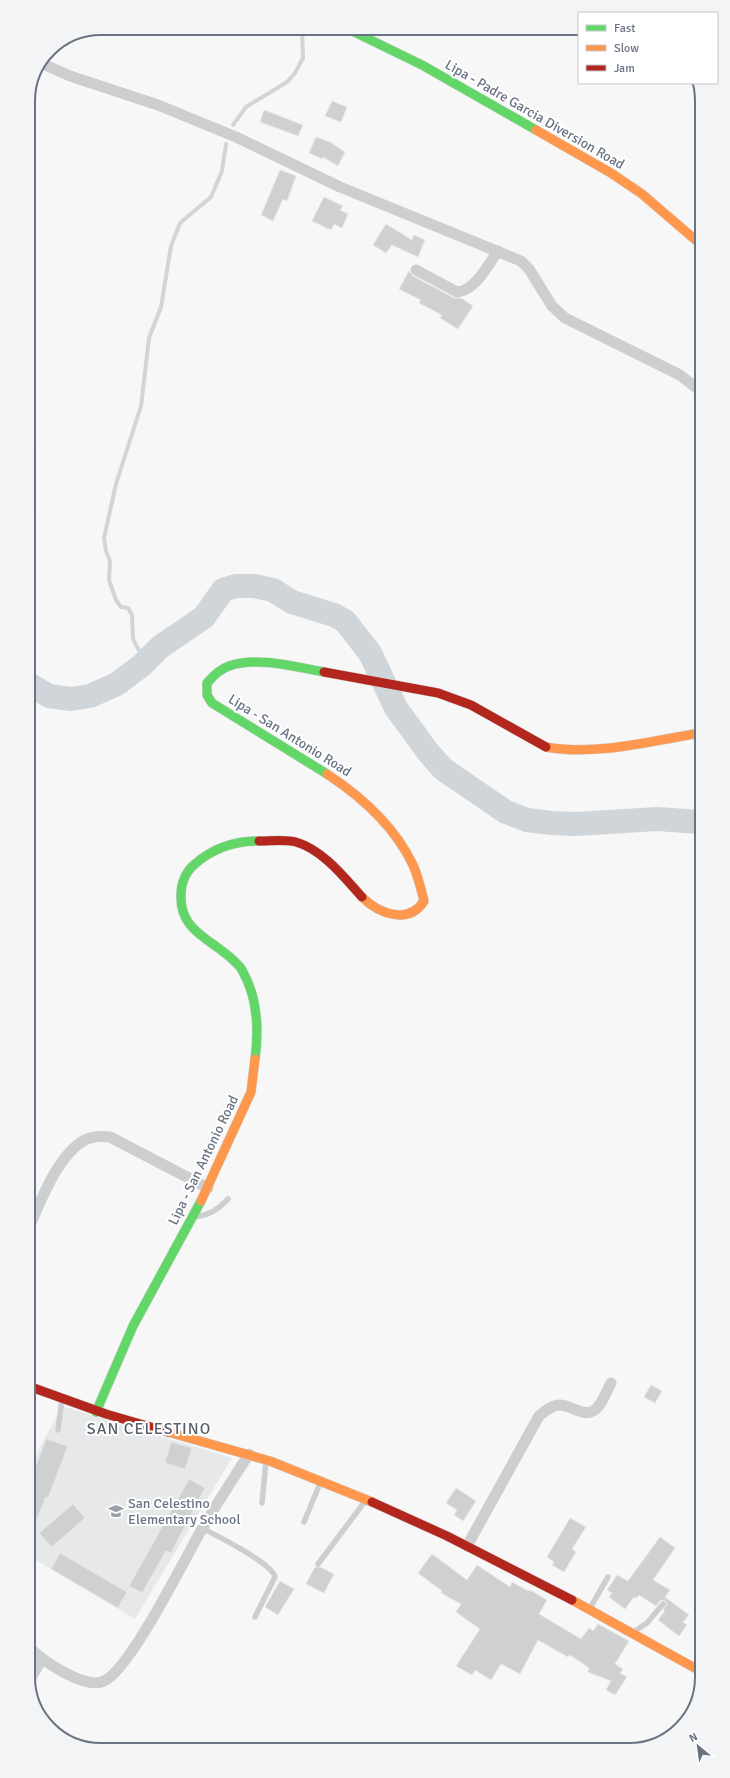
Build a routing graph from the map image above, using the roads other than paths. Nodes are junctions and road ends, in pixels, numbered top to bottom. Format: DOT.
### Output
graph roads {
  1 [pos="360,35"];
  2 [pos="46,65"];
  3 [pos="695,240"];
  4 [pos="498,251"];
  5 [pos="416,270"];
  6 [pos="695,387"];
  7 [pos="695,734"];
  8 [pos="208,1188"];
  9 [pos="228,1199"];
  10 [pos="35,1214"];
  11 [pos="192,1218"];
  12 [pos="611,1382"];
  13 [pos="35,1389"];
  14 [pos="62,1399"];
  15 [pos="96,1412"];
  16 [pos="58,1430"];
  17 [pos="249,1454"];
  18 [pos="266,1460"];
  19 [pos="321,1481"];
  20 [pos="366,1499"];
  21 [pos="262,1503"];
  22 [pos="304,1522"];
  23 [pos="202,1528"];
  24 [pos="468,1546"];
  25 [pos="318,1564"];
  26 [pos="608,1577"];
  27 [pos="663,1604"];
  28 [pos="590,1608"];
  29 [pos="255,1617"];
  30 [pos="633,1633"];
  31 [pos="35,1653"];
  32 [pos="42,1659"];
  33 [pos="695,1668"];
  34 [pos="35,1671"];
  1 -- 3 [label="street, Lipa - Padre Garcia Diversion Road"];
  2 -- 4 [label="street"];
  4 -- 5 [label="street"];
  4 -- 6 [label="street"];
  7 -- 8 [label="street, Lipa - San Antonio Road"];
  8 -- 10 [label="street"];
  8 -- 11 [label="street, Lipa - San Antonio Road"];
  9 -- 11 [label="lane"];
  11 -- 15 [label="street, Lipa - San Antonio Road"];
  12 -- 24 [label="street"];
  13 -- 14 [label="street"];
  14 -- 15 [label="street"];
  14 -- 16 [label="lane"];
  15 -- 17 [label="street"];
  17 -- 18 [label="street"];
  17 -- 23 [label="street"];
  18 -- 19 [label="street"];
  18 -- 21 [label="lane"];
  19 -- 20 [label="street"];
  19 -- 22 [label="lane"];
  20 -- 24 [label="street"];
  20 -- 25 [label="lane"];
  23 -- 29 [label="lane"];
  23 -- 32 [label="street"];
  24 -- 28 [label="street"];
  26 -- 28 [label="lane"];
  27 -- 30 [label="lane"];
  28 -- 30 [label="street"];
  30 -- 33 [label="street"];
  31 -- 32 [label="street"];
  32 -- 34 [label="street"];
}
